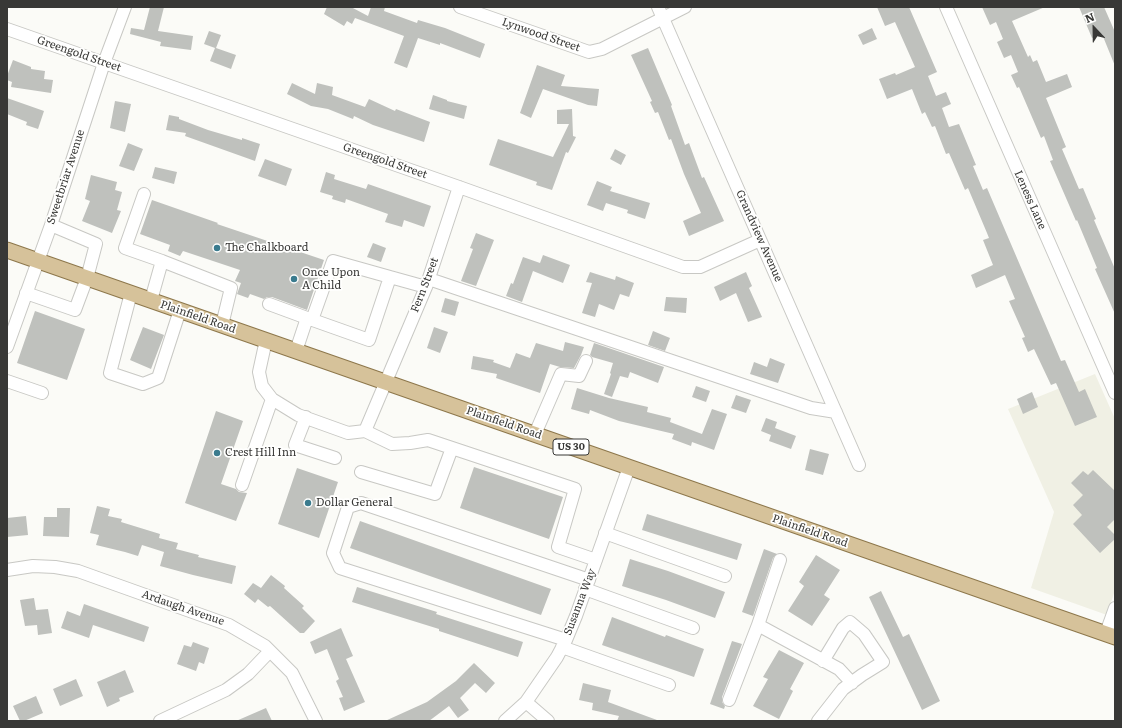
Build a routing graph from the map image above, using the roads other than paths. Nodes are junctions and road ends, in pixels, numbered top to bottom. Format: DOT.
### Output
graph roads {
  1 [pos="125,7"];
  2 [pos="460,7"];
  3 [pos="685,7"];
  4 [pos="946,7"];
  5 [pos="660,13"];
  6 [pos="7,29"];
  7 [pos="104,63"];
  8 [pos="458,187"];
  9 [pos="144,194"];
  10 [pos="51,225"];
  11 [pos="760,240"];
  12 [pos="7,250"];
  13 [pos="37,260"];
  14 [pos="162,261"];
  15 [pos="390,277"];
  16 [pos="87,278"];
  17 [pos="428,283"];
  18 [pos="26,293"];
  19 [pos="131,293"];
  20 [pos="151,300"];
  21 [pos="268,304"];
  22 [pos="180,310"];
  23 [pos="310,319"];
  24 [pos="222,325"];
  25 [pos="266,340"];
  26 [pos="7,347"];
  27 [pos="296,351"];
  28 [pos="586,361"];
  29 [pos="7,381"];
  30 [pos="386,382"];
  31 [pos="42,393"];
  32 [pos="1115,393"];
  33 [pos="272,399"];
  34 [pos="836,412"];
  35 [pos="306,417"];
  36 [pos="365,431"];
  37 [pos="535,434"];
  38 [pos="452,448"];
  39 [pos="335,458"];
  40 [pos="859,465"];
  41 [pos="629,467"];
  42 [pos="361,472"];
  43 [pos="242,485"];
  44 [pos="605,533"];
  45 [pos="596,560"];
  46 [pos="780,560"];
  47 [pos="7,570"];
  48 [pos="725,576"];
  49 [pos="587,584"];
  50 [pos="1115,608"];
  51 [pos="758,625"];
  52 [pos="693,628"];
  53 [pos="1110,635"];
  54 [pos="564,644"];
  55 [pos="270,651"];
  56 [pos="823,661"];
  57 [pos="852,683"];
  58 [pos="669,685"];
  59 [pos="729,700"];
  60 [pos="526,702"];
  61 [pos="160,721"];
  62 [pos="316,721"];
  63 [pos="505,721"];
  64 [pos="548,721"];
  65 [pos="818,721"];
  1 -- 7 [label="street, Sweetbriar Avenue"];
  2 -- 5 [label="street, Lynwood Street"];
  3 -- 5 [label="street, Lynwood Street"];
  4 -- 32 [label="street, Leness Lane"];
  5 -- 11 [label="street, Grandview Avenue"];
  6 -- 7 [label="street, Greengold Street"];
  7 -- 8 [label="street, Greengold Street"];
  7 -- 10 [label="street, Sweetbriar Avenue"];
  8 -- 11 [label="street, Greengold Street"];
  8 -- 17 [label="street, Fern Street"];
  9 -- 14 [label="street"];
  10 -- 13 [label="street, Sweetbriar Avenue"];
  10 -- 16 [label="street"];
  11 -- 34 [label="street, Grandview Avenue"];
  12 -- 13 [label="main road, Plainfield Road / US 30"];
  13 -- 16 [label="main road, Plainfield Road / US 30"];
  13 -- 18 [label="street, Sweetbriar Avenue"];
  14 -- 20 [label="street"];
  14 -- 24 [label="street"];
  15 -- 17 [label="street"];
  15 -- 23 [label="street"];
  15 -- 23 [label="street"];
  16 -- 18 [label="street"];
  16 -- 19 [label="main road, Plainfield Road / US 30"];
  17 -- 30 [label="street, Fern Street"];
  17 -- 34 [label="street"];
  18 -- 26 [label="street, Sweetbriar Avenue"];
  19 -- 20 [label="main road, Plainfield Road / US 30"];
  19 -- 22 [label="street"];
  20 -- 22 [label="main road, Plainfield Road / US 30"];
  21 -- 23 [label="street"];
  22 -- 24 [label="main road, Plainfield Road / US 30"];
  23 -- 27 [label="street"];
  24 -- 25 [label="main road, Plainfield Road / US 30"];
  25 -- 27 [label="main road, Plainfield Road / US 30"];
  25 -- 33 [label="street"];
  27 -- 30 [label="main road, Plainfield Road / US 30"];
  28 -- 37 [label="street"];
  29 -- 31 [label="street"];
  30 -- 36 [label="street, Fern Street"];
  30 -- 37 [label="main road, Plainfield Road / US 30"];
  33 -- 35 [label="street"];
  33 -- 43 [label="street"];
  34 -- 40 [label="street, Grandview Avenue"];
  35 -- 36 [label="street"];
  35 -- 39 [label="street"];
  36 -- 38 [label="street"];
  37 -- 41 [label="main road, Plainfield Road / US 30"];
  38 -- 42 [label="street"];
  38 -- 45 [label="street"];
  41 -- 44 [label="street, Susanna Way"];
  41 -- 53 [label="main road, Plainfield Road / US 30"];
  44 -- 45 [label="street, Susanna Way"];
  44 -- 48 [label="street"];
  45 -- 49 [label="street, Susanna Way"];
  46 -- 51 [label="street"];
  47 -- 55 [label="street, Ardaugh Avenue"];
  49 -- 52 [label="street"];
  49 -- 54 [label="street, Susanna Way"];
  49 -- 54 [label="street"];
  50 -- 53 [label="street"];
  51 -- 56 [label="street"];
  51 -- 59 [label="street"];
  54 -- 58 [label="street"];
  54 -- 60 [label="street, Susanna Way"];
  55 -- 61 [label="street"];
  55 -- 62 [label="street, Ardaugh Avenue"];
  56 -- 57 [label="street"];
  56 -- 57 [label="street"];
  57 -- 65 [label="street"];
  60 -- 63 [label="street, Susanna Way"];
  60 -- 64 [label="street"];
}
